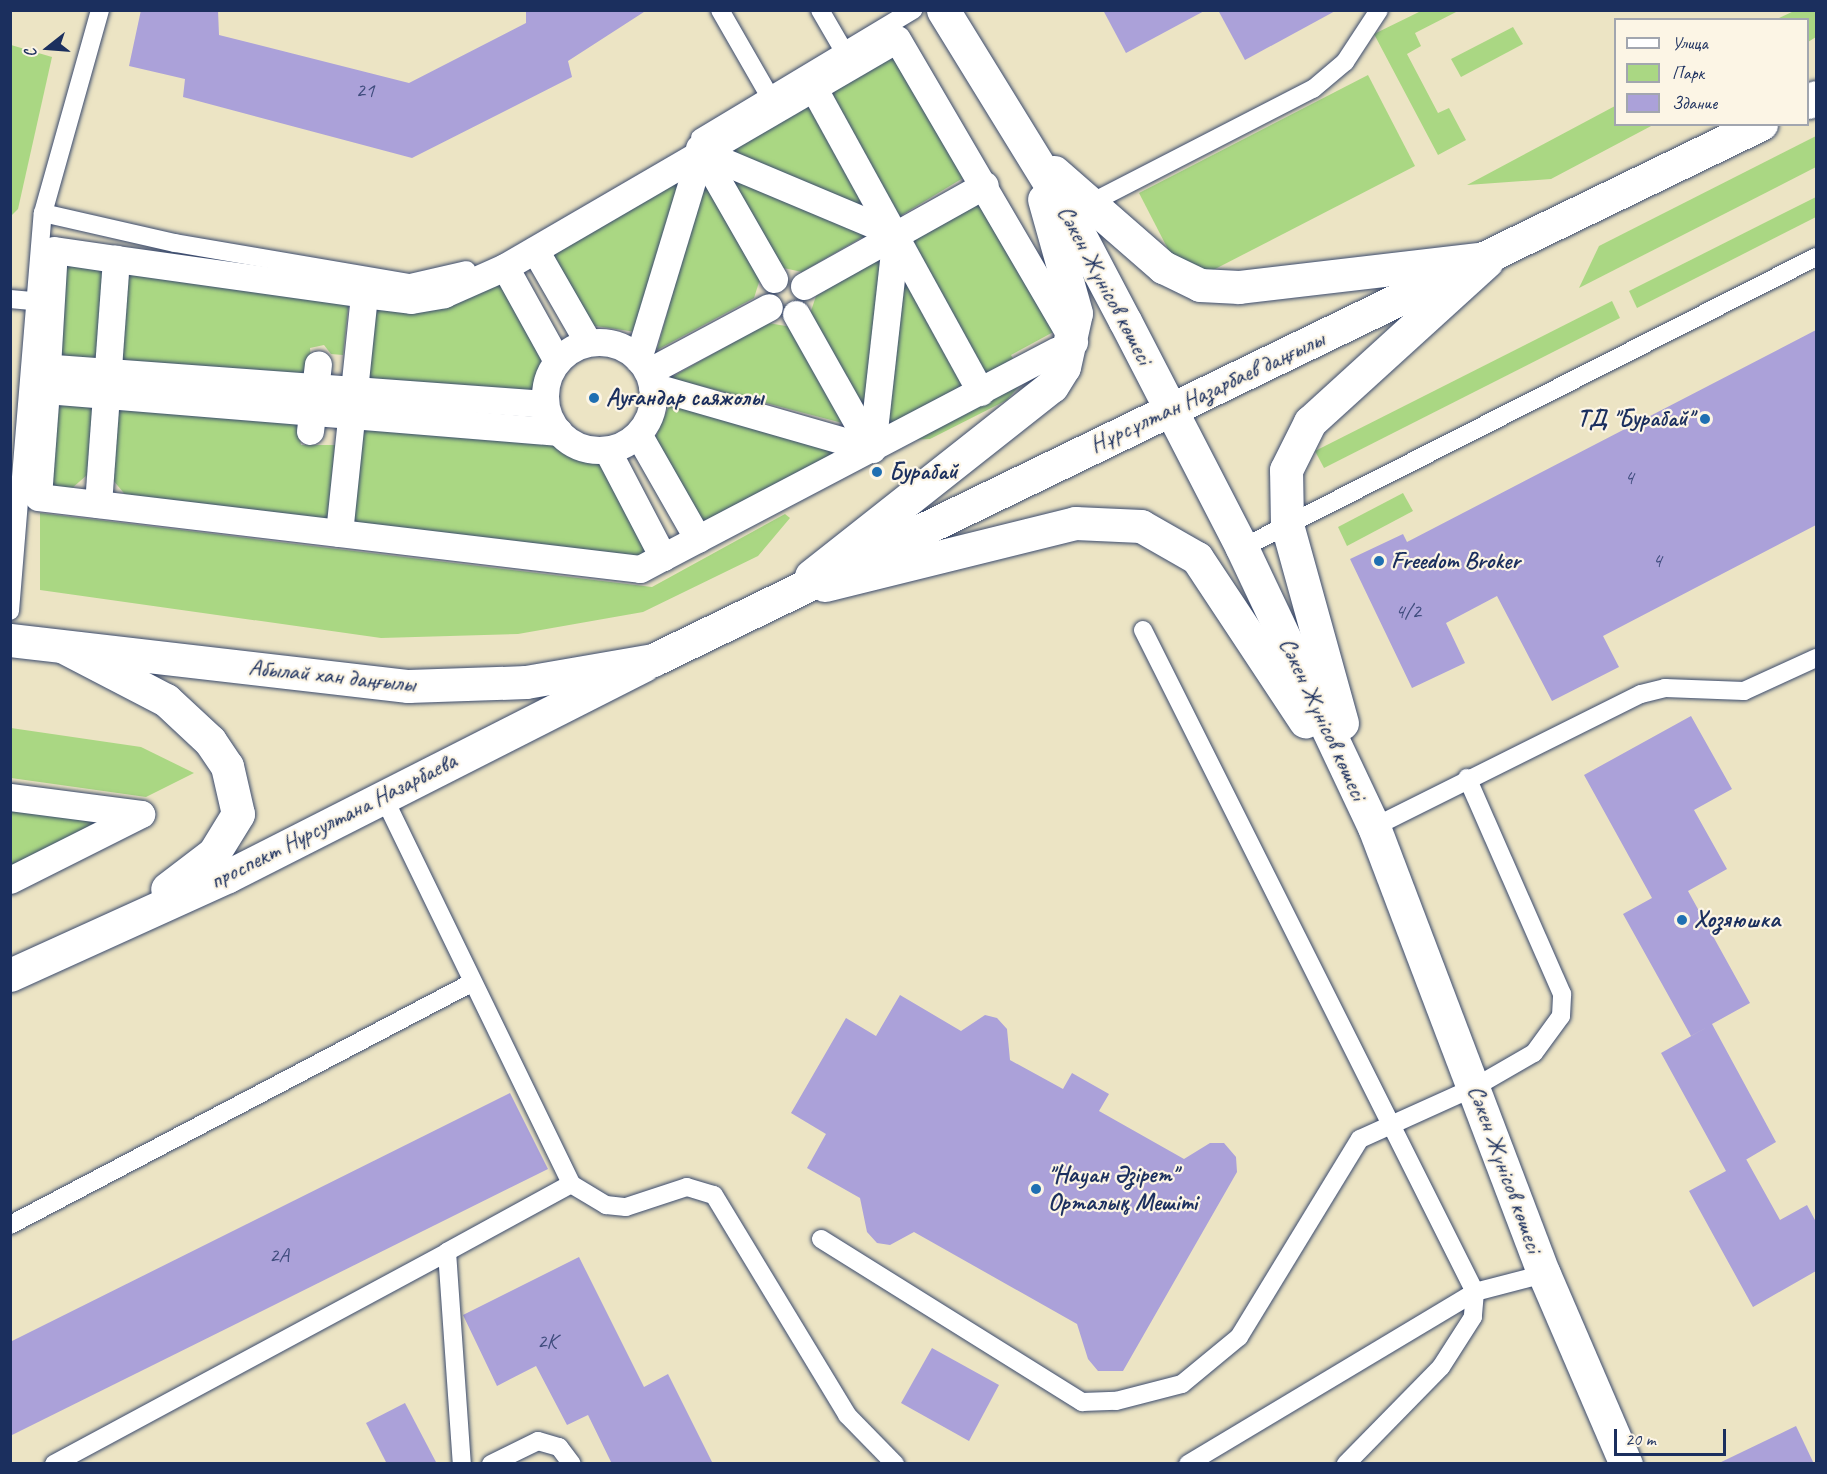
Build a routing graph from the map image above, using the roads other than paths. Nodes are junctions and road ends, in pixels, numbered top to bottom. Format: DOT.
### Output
graph roads {
  1 [pos="100,10"];
  2 [pos="720,10"];
  3 [pos="820,10"];
  4 [pos="913,10"];
  5 [pos="943,10"];
  6 [pos="1379,10"];
  7 [pos="844,53"];
  8 [pos="813,87"];
  9 [pos="770,97"];
  10 [pos="1757,126"];
  11 [pos="698,147"];
  12 [pos="1030,151"];
  13 [pos="985,185"];
  14 [pos="1079,209"];
  15 [pos="43,213"];
  16 [pos="896,234"];
  17 [pos="535,250"];
  18 [pos="1816,257"];
  19 [pos="1490,258"];
  20 [pos="116,260"];
  21 [pos="505,267"];
  22 [pos="774,279"];
  23 [pos="804,286"];
  24 [pos="364,294"];
  25 [pos="10,299"];
  26 [pos="563,300"];
  27 [pos="32,301"];
  28 [pos="769,307"];
  29 [pos="796,314"];
  30 [pos="533,317"];
  31 [pos="588,342"];
  32 [pos="1065,346"];
  33 [pos="357,360"];
  34 [pos="557,361"];
  35 [pos="646,372"];
  36 [pos="108,383"];
  37 [pos="33,392"];
  38 [pos="981,392"];
  39 [pos="316,399"];
  40 [pos="352,404"];
  41 [pos="546,404"];
  42 [pos="1171,410"];
  43 [pos="512,415"];
  44 [pos="559,432"];
  45 [pos="638,434"];
  46 [pos="348,444"];
  47 [pos="872,449"];
  48 [pos="607,450"];
  49 [pos="671,491"];
  50 [pos="98,504"];
  51 [pos="639,509"];
  52 [pos="1287,525"];
  53 [pos="339,533"];
  54 [pos="699,538"];
  55 [pos="1242,548"];
  56 [pos="663,557"];
  57 [pos="789,594"];
  58 [pos="10,611"];
  59 [pos="1143,630"];
  60 [pos="10,640"];
  61 [pos="63,646"];
  62 [pos="1816,658"];
  63 [pos="653,660"];
  64 [pos="1467,778"];
  65 [pos="382,796"];
  66 [pos="10,797"];
  67 [pos="1370,820"];
  68 [pos="10,880"];
  69 [pos="130,918"];
  70 [pos="10,975"];
  71 [pos="473,982"];
  72 [pos="1475,1087"];
  73 [pos="1391,1125"];
  74 [pos="571,1184"];
  75 [pos="10,1225"];
  76 [pos="821,1239"];
  77 [pos="447,1252"];
  78 [pos="1544,1274"];
  79 [pos="1475,1293"];
  80 [pos="54,1464"];
  81 [pos="462,1464"];
  82 [pos="491,1464"];
  83 [pos="572,1464"];
  84 [pos="895,1464"];
  85 [pos="1188,1464"];
  86 [pos="1346,1464"];
  87 [pos="1626,1464"];
  1 -- 15 [label="lane"];
  2 -- 9 [label="lane"];
  3 -- 7 [label="lane"];
  4 -- 7 [label="lane"];
  5 -- 12 [label="main road"];
  6 -- 14 [label="lane"];
  7 -- 9 [label="lane"];
  8 -- 11 [label="street"];
  8 -- 13 [label="street"];
  8 -- 16 [label="street"];
  9 -- 11 [label="lane"];
  10 -- 19 [label="main road, Нұрсұлтан Назарбаев даңғылы"];
  11 -- 15 [label="lane"];
  11 -- 16 [label="street"];
  11 -- 17 [label="street"];
  11 -- 22 [label="street"];
  11 -- 35 [label="street"];
  12 -- 14 [label="main road"];
  12 -- 32 [label="main road"];
  13 -- 16 [label="street"];
  13 -- 32 [label="street"];
  14 -- 19 [label="main road"];
  14 -- 42 [label="main road, Сәкен Жүнісов көшесі"];
  15 -- 27 [label="lane"];
  16 -- 23 [label="street"];
  16 -- 38 [label="street"];
  16 -- 47 [label="street"];
  17 -- 21 [label="street"];
  17 -- 26 [label="street"];
  18 -- 52 [label="lane"];
  19 -- 42 [label="main road, Нұрсұлтан Назарбаев даңғылы"];
  19 -- 52 [label="main road"];
  20 -- 24 [label="street"];
  20 -- 36 [label="street"];
  20 -- 37 [label="street"];
  21 -- 24 [label="street"];
  21 -- 30 [label="street"];
  22 -- 23 [label="street"];
  22 -- 28 [label="street"];
  23 -- 29 [label="street"];
  24 -- 33 [label="street"];
  25 -- 27 [label="lane"];
  26 -- 30 [label="street"];
  26 -- 31 [label="street"];
  27 -- 37 [label="lane"];
  28 -- 29 [label="street"];
  28 -- 35 [label="street"];
  29 -- 47 [label="street"];
  30 -- 34 [label="street"];
  31 -- 34 [label="street"];
  31 -- 35 [label="street"];
  32 -- 38 [label="street"];
  32 -- 57 [label="main road"];
  33 -- 39 [label="street"];
  33 -- 40 [label="street"];
  34 -- 41 [label="street"];
  35 -- 45 [label="street"];
  35 -- 47 [label="street"];
  36 -- 37 [label="street"];
  36 -- 39 [label="street"];
  36 -- 50 [label="street"];
  37 -- 50 [label="street"];
  37 -- 58 [label="lane"];
  38 -- 47 [label="street"];
  39 -- 40 [label="street"];
  39 -- 46 [label="street"];
  40 -- 43 [label="street"];
  40 -- 46 [label="street"];
  41 -- 43 [label="street"];
  41 -- 44 [label="street"];
  42 -- 55 [label="main road, Сәкен Жүнісов көшесі"];
  42 -- 57 [label="main road, Нұрсұлтан Назарбаев даңғылы"];
  43 -- 44 [label="street"];
  44 -- 48 [label="street"];
  45 -- 48 [label="street"];
  45 -- 49 [label="street"];
  46 -- 53 [label="street"];
  47 -- 54 [label="street"];
  48 -- 51 [label="street"];
  49 -- 51 [label="street"];
  49 -- 54 [label="street"];
  50 -- 53 [label="street"];
  51 -- 56 [label="street"];
  52 -- 55 [label="lane"];
  52 -- 67 [label="main road"];
  53 -- 56 [label="street"];
  54 -- 56 [label="street"];
  55 -- 67 [label="main road, Сәкен Жүнісов көшесі"];
  57 -- 63 [label="main road, Нұрсұлтан Назарбаев даңғылы"];
  57 -- 67 [label="main road"];
  59 -- 73 [label="lane"];
  60 -- 61 [label="main road, Абылай хан даңғылы"];
  61 -- 63 [label="main road, Абылай хан даңғылы"];
  61 -- 69 [label="main road"];
  62 -- 64 [label="lane"];
  63 -- 65 [label="main road, проспект Нурсултана Назарбаева"];
  64 -- 67 [label="lane"];
  64 -- 72 [label="lane"];
  65 -- 69 [label="main road, проспект Нурсултана Назарбаева"];
  65 -- 71 [label="lane"];
  66 -- 68 [label="street"];
  67 -- 72 [label="main road, Сәкен Жүнісов көшесі"];
  69 -- 70 [label="main road, проспект Нурсултана Назарбаева"];
  71 -- 74 [label="lane"];
  71 -- 75 [label="lane"];
  72 -- 73 [label="lane"];
  72 -- 78 [label="main road, Сәкен Жүнісов көшесі"];
  73 -- 76 [label="lane"];
  73 -- 79 [label="lane"];
  74 -- 77 [label="lane"];
  74 -- 84 [label="lane"];
  77 -- 80 [label="lane"];
  77 -- 81 [label="lane"];
  78 -- 79 [label="lane"];
  78 -- 87 [label="main road, Сәкен Жүнісов көшесі"];
  79 -- 85 [label="lane"];
  79 -- 86 [label="lane"];
  82 -- 83 [label="lane"];
}
